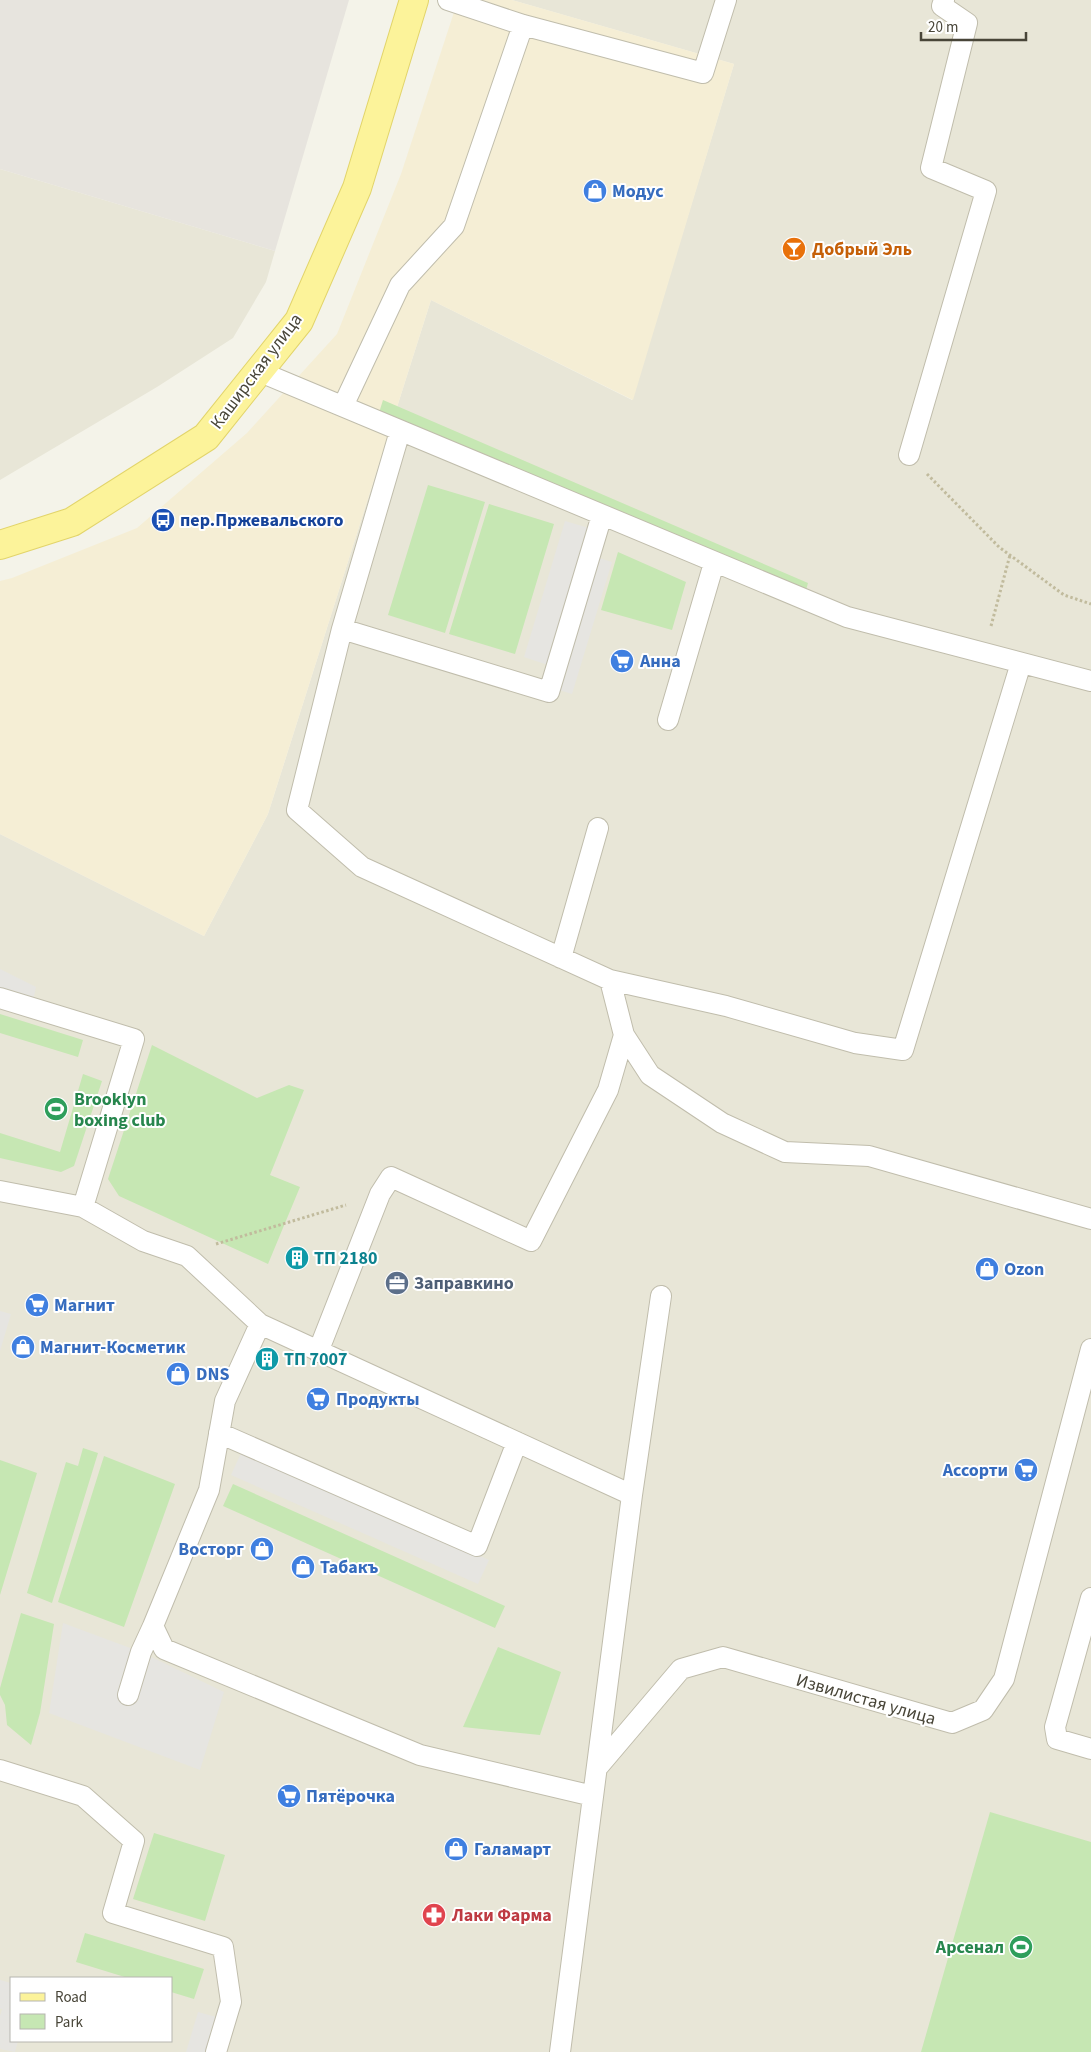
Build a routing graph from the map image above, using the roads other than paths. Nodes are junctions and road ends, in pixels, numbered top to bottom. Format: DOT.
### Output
graph roads {
  1 [pos="414,0"];
  2 [pos="448,0"];
  3 [pos="726,0"];
  4 [pos="938,2"];
  5 [pos="523,25"];
  6 [pos="258,371"];
  7 [pos="342,406"];
  8 [pos="400,431"];
  9 [pos="909,455"];
  10 [pos="602,515"];
  11 [pos="0,545"];
  12 [pos="714,563"];
  13 [pos="342,629"];
  14 [pos="1020,663"];
  15 [pos="1091,681"];
  16 [pos="668,720"];
  17 [pos="598,828"];
  18 [pos="561,958"];
  19 [pos="610,980"];
  20 [pos="0,998"];
  21 [pos="624,1035"];
  22 [pos="0,1191"];
  23 [pos="83,1207"];
  24 [pos="1091,1219"];
  25 [pos="661,1296"];
  26 [pos="260,1324"];
  27 [pos="1091,1349"];
  28 [pos="318,1352"];
  29 [pos="219,1434"];
  30 [pos="517,1442"];
  31 [pos="632,1495"];
  32 [pos="1091,1598"];
  33 [pos="153,1626"];
  34 [pos="128,1695"];
  35 [pos="1091,1749"];
  36 [pos="597,1768"];
  37 [pos="0,1770"];
  38 [pos="593,1796"];
  39 [pos="216,2052"];
  40 [pos="560,2052"];
  1 -- 6 [label="main road, Каширская улица"];
  2 -- 5 [label="lane"];
  3 -- 5 [label="lane"];
  4 -- 9 [label="lane"];
  5 -- 7 [label="lane"];
  6 -- 7 [label="lane"];
  6 -- 11 [label="main road, Каширская улица"];
  7 -- 8 [label="lane"];
  8 -- 10 [label="lane"];
  8 -- 13 [label="lane"];
  10 -- 12 [label="lane"];
  10 -- 13 [label="lane"];
  12 -- 14 [label="lane"];
  12 -- 16 [label="lane"];
  13 -- 18 [label="lane"];
  14 -- 15 [label="lane"];
  14 -- 19 [label="lane"];
  17 -- 18 [label="lane"];
  18 -- 19 [label="lane"];
  19 -- 21 [label="lane"];
  20 -- 23 [label="lane"];
  21 -- 24 [label="lane"];
  21 -- 28 [label="lane"];
  22 -- 23 [label="lane"];
  23 -- 26 [label="lane"];
  25 -- 31 [label="lane"];
  26 -- 28 [label="lane"];
  26 -- 29 [label="lane"];
  27 -- 36 [label="lane, Извилистая улица"];
  28 -- 30 [label="lane"];
  29 -- 30 [label="lane"];
  29 -- 33 [label="lane"];
  30 -- 31 [label="lane"];
  31 -- 36 [label="lane"];
  32 -- 35 [label="lane"];
  33 -- 34 [label="lane"];
  33 -- 38 [label="lane"];
  36 -- 38 [label="lane"];
  37 -- 39 [label="lane"];
  38 -- 40 [label="lane"];
}
